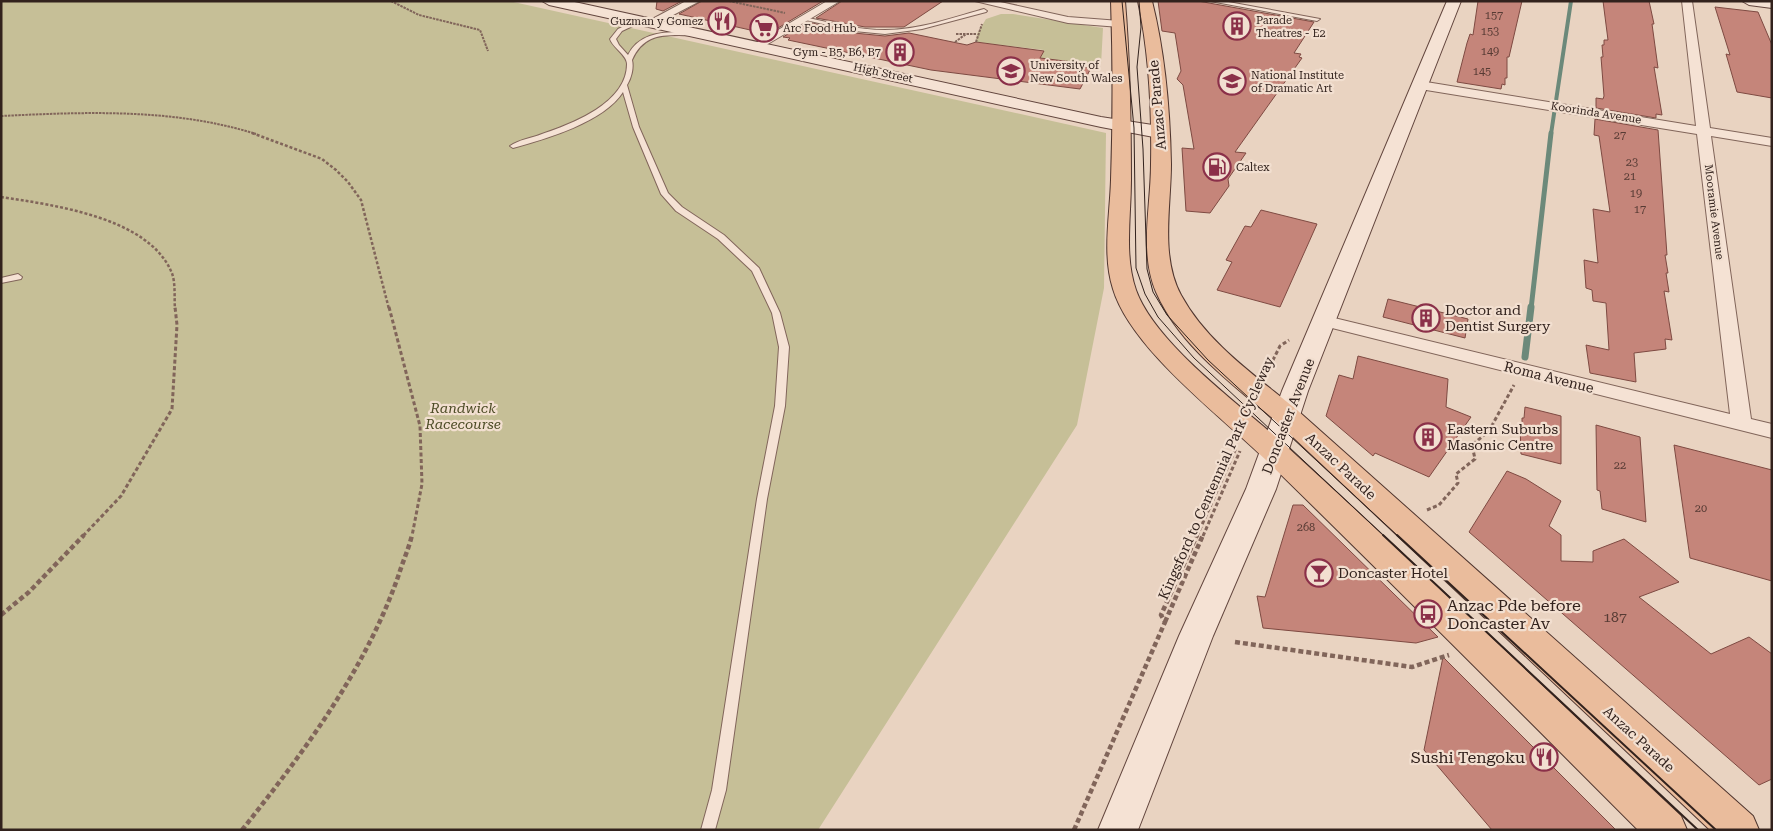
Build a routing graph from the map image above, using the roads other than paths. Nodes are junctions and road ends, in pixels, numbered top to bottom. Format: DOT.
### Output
graph roads {
  1 [pos="549,1"];
  2 [pos="680,1"];
  3 [pos="695,1"];
  4 [pos="835,1"];
  5 [pos="1118,1"];
  6 [pos="1145,1"];
  7 [pos="1212,1"];
  8 [pos="1454,1"];
  9 [pos="1687,1"];
  10 [pos="1749,1"];
  11 [pos="1772,4"];
  12 [pos="982,6"];
  13 [pos="804,19"];
  14 [pos="1317,19"];
  15 [pos="644,22"];
  16 [pos="1120,24"];
  17 [pos="708,36"];
  18 [pos="756,46"];
  19 [pos="629,60"];
  20 [pos="1420,84"];
  21 [pos="624,85"];
  22 [pos="1121,126"];
  23 [pos="1704,131"];
  24 [pos="1159,132"];
  25 [pos="1772,142"];
  26 [pos="513,146"];
  27 [pos="18,277"];
  28 [pos="1,281"];
  29 [pos="1326,321"];
  30 [pos="1287,416"];
  31 [pos="1741,423"];
  32 [pos="1772,431"];
  33 [pos="1259,446"];
  34 [pos="708,830"];
  35 [pos="1118,830"];
  36 [pos="1667,830"];
  37 [pos="1739,830"];
  1 -- 15 [label="street, High Street"];
  2 -- 15 [label="street"];
  3 -- 15 [label="street"];
  4 -- 13 [label="street"];
  5 -- 16 [label="main road"];
  6 -- 24 [label="main road, Anzac Parade"];
  7 -- 14 [label="lane"];
  8 -- 20 [label="street, Doncaster Avenue"];
  9 -- 23 [label="street, Mooramie Avenue"];
  10 -- 11 [label="street"];
  12 -- 13 [label="lane"];
  12 -- 16 [label="street"];
  13 -- 18 [label="street"];
  15 -- 17 [label="street, High Street"];
  15 -- 19 [label="lane"];
  16 -- 22 [label="main road"];
  17 -- 18 [label="street, High Street"];
  17 -- 19 [label="lane"];
  18 -- 22 [label="street, High Street"];
  19 -- 21 [label="lane"];
  20 -- 23 [label="street, Koorinda Avenue"];
  20 -- 29 [label="street, Doncaster Avenue"];
  21 -- 26 [label="lane"];
  21 -- 34 [label="lane"];
  22 -- 24 [label="street, High Street"];
  22 -- 33 [label="main road"];
  23 -- 25 [label="street, Koorinda Avenue"];
  23 -- 31 [label="street, Mooramie Avenue"];
  24 -- 30 [label="main road, Anzac Parade"];
  27 -- 28 [label="lane"];
  29 -- 30 [label="street, Doncaster Avenue"];
  29 -- 31 [label="street, Roma Avenue"];
  30 -- 33 [label="street, Doncaster Avenue"];
  30 -- 37 [label="main road, Anzac Parade"];
  31 -- 32 [label="street, Roma Avenue"];
  33 -- 35 [label="street, Doncaster Avenue"];
  33 -- 36 [label="main road"];
}
